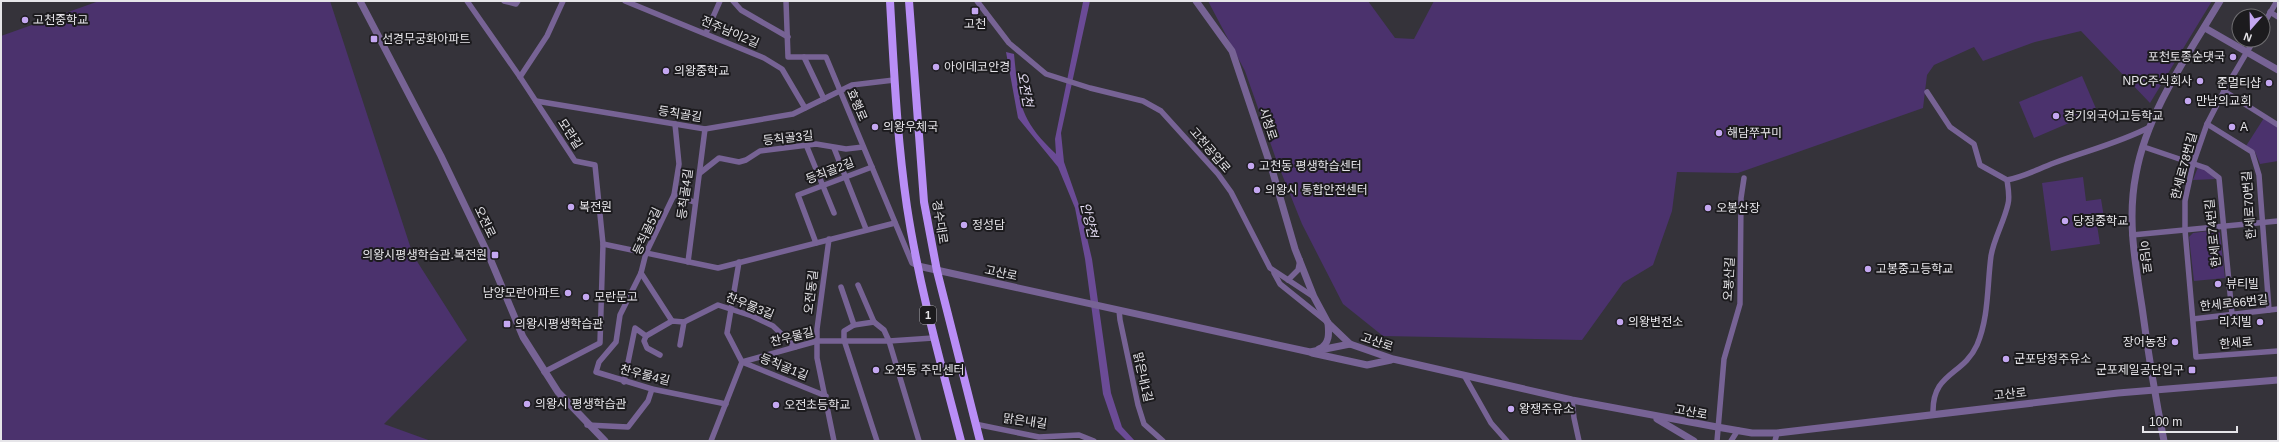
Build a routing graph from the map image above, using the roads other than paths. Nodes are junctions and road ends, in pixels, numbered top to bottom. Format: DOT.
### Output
graph roads {
  1 [pos="360,1"];
  2 [pos="467,1"];
  3 [pos="504,1"];
  4 [pos="518,1"];
  5 [pos="563,1"];
  6 [pos="625,1"];
  7 [pos="720,1"];
  8 [pos="733,1"];
  9 [pos="786,1"];
  10 [pos="890,1"];
  11 [pos="909,1"];
  12 [pos="977,1"];
  13 [pos="1196,1"];
  14 [pos="2220,1"];
  15 [pos="2277,1"];
  16 [pos="2271,10"];
  17 [pos="2205,28"];
  18 [pos="706,33"];
  19 [pos="788,37"];
  20 [pos="2250,48"];
  21 [pos="2248,51"];
  22 [pos="804,57"];
  23 [pos="2278,70"];
  24 [pos="520,76"];
  25 [pos="894,80"];
  26 [pos="2224,91"];
  27 [pos="839,92"];
  28 [pos="1927,92"];
  29 [pos="824,99"];
  30 [pos="536,101"];
  31 [pos="805,108"];
  32 [pos="675,124"];
  33 [pos="2207,124"];
  34 [pos="2278,125"];
  35 [pos="2150,128"];
  36 [pos="705,129"];
  37 [pos="807,147"];
  38 [pos="863,147"];
  39 [pos="2144,147"];
  40 [pos="834,148"];
  41 [pos="2193,164"];
  42 [pos="872,167"];
  43 [pos="700,173"];
  44 [pos="846,177"];
  45 [pos="1744,178"];
  46 [pos="2007,180"];
  47 [pos="823,185"];
  48 [pos="674,195"];
  49 [pos="694,202"];
  50 [pos="834,213"];
  51 [pos="2278,221"];
  52 [pos="895,223"];
  53 [pos="2261,223"];
  54 [pos="2223,226"];
  55 [pos="866,229"];
  56 [pos="2185,230"];
  57 [pos="2132,235"];
  58 [pos="829,239"];
  59 [pos="816,243"];
  60 [pos="603,244"];
  61 [pos="646,253"];
  62 [pos="1300,260"];
  63 [pos="718,261"];
  64 [pos="688,262"];
  65 [pos="739,262"];
  66 [pos="918,266"];
  67 [pos="718,268"];
  68 [pos="936,271"];
  69 [pos="642,273"];
  70 [pos="1274,273"];
  71 [pos="1288,280"];
  72 [pos="858,285"];
  73 [pos="841,287"];
  74 [pos="1314,297"];
  75 [pos="731,309"];
  76 [pos="1116,309"];
  77 [pos="2269,310"];
  78 [pos="2278,310"];
  79 [pos="2232,314"];
  80 [pos="2193,319"];
  81 [pos="672,321"];
  82 [pos="684,322"];
  83 [pos="874,322"];
  84 [pos="1328,323"];
  85 [pos="854,325"];
  86 [pos="646,336"];
  87 [pos="933,338"];
  88 [pos="844,340"];
  89 [pos="817,341"];
  90 [pos="889,341"];
  91 [pos="616,342"];
  92 [pos="1350,344"];
  93 [pos="680,345"];
  94 [pos="795,348"];
  95 [pos="2278,351"];
  96 [pos="1310,352"];
  97 [pos="660,355"];
  98 [pos="2196,358"];
  99 [pos="1393,359"];
  100 [pos="742,362"];
  101 [pos="544,372"];
  102 [pos="1465,377"];
  103 [pos="2278,380"];
  104 [pos="624,382"];
  105 [pos="652,390"];
  106 [pos="2154,391"];
  107 [pos="826,396"];
  108 [pos="1572,400"];
  109 [pos="726,404"];
  110 [pos="1933,413"];
  111 [pos="1654,416"];
  112 [pos="587,424"];
  113 [pos="975,424"];
  114 [pos="1717,427"];
  115 [pos="1738,430"];
  116 [pos="1777,433"];
  117 [pos="605,441"];
  118 [pos="711,441"];
  119 [pos="834,441"];
  120 [pos="877,441"];
  121 [pos="919,441"];
  122 [pos="961,441"];
  123 [pos="980,441"];
  124 [pos="1094,441"];
  125 [pos="1163,441"];
  126 [pos="1507,441"];
  127 [pos="1579,441"];
  128 [pos="1694,441"];
  129 [pos="1717,441"];
  130 [pos="1731,441"];
  131 [pos="1775,441"];
  132 [pos="2164,441"];
  1 -- 101 [label="street, 오전로"];
  2 -- 24 [label="street, 모란길"];
  3 -- 4 [label="street"];
  5 -- 24 [label="street"];
  6 -- 18 [label="street, 전주남이2길"];
  7 -- 18 [label="street"];
  8 -- 19 [label="street"];
  9 -- 19 [label="street, 효행로"];
  10 -- 25 [label="main road, 1"];
  11 -- 68 [label="main road, 경수대로 / 1"];
  12 -- 70 [label="street, 고천공업로"];
  13 -- 62 [label="street, 시청로"];
  14 -- 17 [label="street, 이당로"];
  15 -- 16 [label="street"];
  17 -- 21 [label="street"];
  17 -- 35 [label="street, 이당로"];
  18 -- 31 [label="street, 전주남이2길"];
  19 -- 22 [label="street, 효행로"];
  20 -- 21 [label="street, 한세로78번길"];
  21 -- 23 [label="street"];
  21 -- 26 [label="street, 한세로78번길"];
  22 -- 27 [label="street, 효행로"];
  22 -- 29 [label="street"];
  24 -- 30 [label="street, 모란길"];
  25 -- 27 [label="street, 등칙골길"];
  25 -- 66 [label="main road, 1"];
  26 -- 33 [label="street, 한세로78번길"];
  26 -- 34 [label="street"];
  27 -- 29 [label="street, 등칙골길"];
  27 -- 38 [label="street, 효행로"];
  28 -- 46 [label="street"];
  29 -- 31 [label="street, 등칙골길"];
  30 -- 32 [label="street, 등칙골길"];
  30 -- 60 [label="street, 모란길"];
  31 -- 36 [label="street, 등칙골길"];
  32 -- 36 [label="street, 등칙골길"];
  32 -- 48 [label="street, 등칙골5길"];
  33 -- 41 [label="street, 한세로78번길"];
  33 -- 53 [label="street, 한세로70번길"];
  35 -- 39 [label="street, 이당로"];
  35 -- 46 [label="street"];
  36 -- 43 [label="street, 등칙골4길"];
  37 -- 40 [label="street, 등칙골3길"];
  37 -- 43 [label="street, 등칙골3길"];
  37 -- 47 [label="street"];
  38 -- 40 [label="street, 등칙골3길"];
  38 -- 42 [label="street, 효행로"];
  39 -- 41 [label="street"];
  39 -- 57 [label="street, 이당로"];
  40 -- 44 [label="street"];
  41 -- 54 [label="street, 한세로74번길"];
  41 -- 56 [label="street, 한세로78번길"];
  42 -- 44 [label="street, 등칙골2길"];
  42 -- 52 [label="street, 효행로"];
  43 -- 49 [label="street, 등칙골4길"];
  44 -- 47 [label="street, 등칙골2길"];
  44 -- 55 [label="street"];
  45 -- 114 [label="street, 오봉산길"];
  46 -- 110 [label="street"];
  47 -- 50 [label="street"];
  47 -- 59 [label="street, 등칙골2길"];
  48 -- 49 [label="street"];
  48 -- 61 [label="street, 등칙골5길"];
  49 -- 64 [label="street, 등칙골4길"];
  51 -- 53 [label="street"];
  52 -- 55 [label="street"];
  52 -- 66 [label="street, 효행로"];
  53 -- 54 [label="street"];
  53 -- 77 [label="street, 한세로70번길"];
  54 -- 56 [label="street"];
  54 -- 79 [label="street, 한세로74번길"];
  55 -- 58 [label="street"];
  56 -- 57 [label="street"];
  56 -- 80 [label="street, 한세로78번길"];
  57 -- 106 [label="street, 이당로"];
  58 -- 59 [label="street"];
  58 -- 89 [label="street, 오전동길"];
  59 -- 65 [label="street"];
  60 -- 61 [label="street"];
  60 -- 101 [label="street, 모란길"];
  61 -- 64 [label="street"];
  61 -- 69 [label="street, 등칙골5길"];
  62 -- 71 [label="street"];
  62 -- 74 [label="street, 시청로"];
  63 -- 67 [label="street"];
  64 -- 67 [label="street"];
  65 -- 67 [label="street"];
  65 -- 75 [label="street, 등칙골1길"];
  66 -- 68 [label="street, 고산로"];
  66 -- 87 [label="main road, 1"];
  68 -- 76 [label="street, 고산로"];
  68 -- 113 [label="main road, 경수대로 / 1"];
  69 -- 81 [label="street"];
  69 -- 91 [label="street, 등칙골5길"];
  70 -- 71 [label="street"];
  70 -- 84 [label="street, 고천공업로"];
  71 -- 74 [label="street"];
  72 -- 83 [label="street"];
  73 -- 85 [label="street"];
  74 -- 84 [label="street, 시청로"];
  75 -- 82 [label="street, 찬우물3길"];
  75 -- 94 [label="street, 찬우물3길"];
  75 -- 100 [label="street, 등칙골1길"];
  76 -- 96 [label="street, 고산로"];
  76 -- 125 [label="street, 맑은내1길"];
  77 -- 78 [label="street, 한세로66번길"];
  77 -- 79 [label="street, 한세로66번길"];
  79 -- 80 [label="street, 한세로66번길"];
  80 -- 98 [label="street, 한세로78번길"];
  81 -- 82 [label="street"];
  81 -- 86 [label="street"];
  82 -- 93 [label="street"];
  83 -- 85 [label="street"];
  83 -- 90 [label="street"];
  84 -- 92 [label="street, 시청로"];
  84 -- 96 [label="street"];
  85 -- 88 [label="street"];
  86 -- 97 [label="street"];
  86 -- 104 [label="street"];
  87 -- 90 [label="street, 찬우물길"];
  87 -- 122 [label="main road, 1"];
  88 -- 89 [label="street, 찬우물길"];
  88 -- 90 [label="street, 찬우물길"];
  88 -- 120 [label="street"];
  89 -- 94 [label="street, 찬우물길"];
  89 -- 107 [label="street, 오전동길"];
  90 -- 121 [label="street"];
  91 -- 104 [label="street, 찬우물4길"];
  92 -- 96 [label="street, 고산로"];
  92 -- 99 [label="street, 고산로"];
  94 -- 100 [label="street, 찬우물길"];
  95 -- 98 [label="street, 한세로"];
  96 -- 99 [label="street"];
  99 -- 102 [label="street, 고산로"];
  100 -- 107 [label="street, 등칙골1길"];
  100 -- 109 [label="street"];
  101 -- 112 [label="street, 오전로"];
  102 -- 108 [label="street, 고산로"];
  102 -- 126 [label="street"];
  103 -- 106 [label="street, 고산로"];
  104 -- 105 [label="street, 찬우물4길"];
  105 -- 109 [label="street, 찬우물4길"];
  105 -- 112 [label="street"];
  106 -- 110 [label="street, 고산로"];
  106 -- 132 [label="street, 이당로"];
  107 -- 119 [label="street, 오전동길"];
  108 -- 111 [label="street, 고산로"];
  108 -- 127 [label="street"];
  109 -- 118 [label="street"];
  110 -- 116 [label="street, 고산로"];
  111 -- 114 [label="street, 고산로"];
  111 -- 128 [label="street"];
  112 -- 117 [label="street, 오전로"];
  113 -- 123 [label="main road, 경수대로 / 1"];
  113 -- 124 [label="street, 맑은내길"];
  114 -- 115 [label="street, 고산로"];
  114 -- 129 [label="street, 오봉산길"];
  115 -- 116 [label="street, 고산로"];
  115 -- 130 [label="street"];
  116 -- 131 [label="street"];
}
